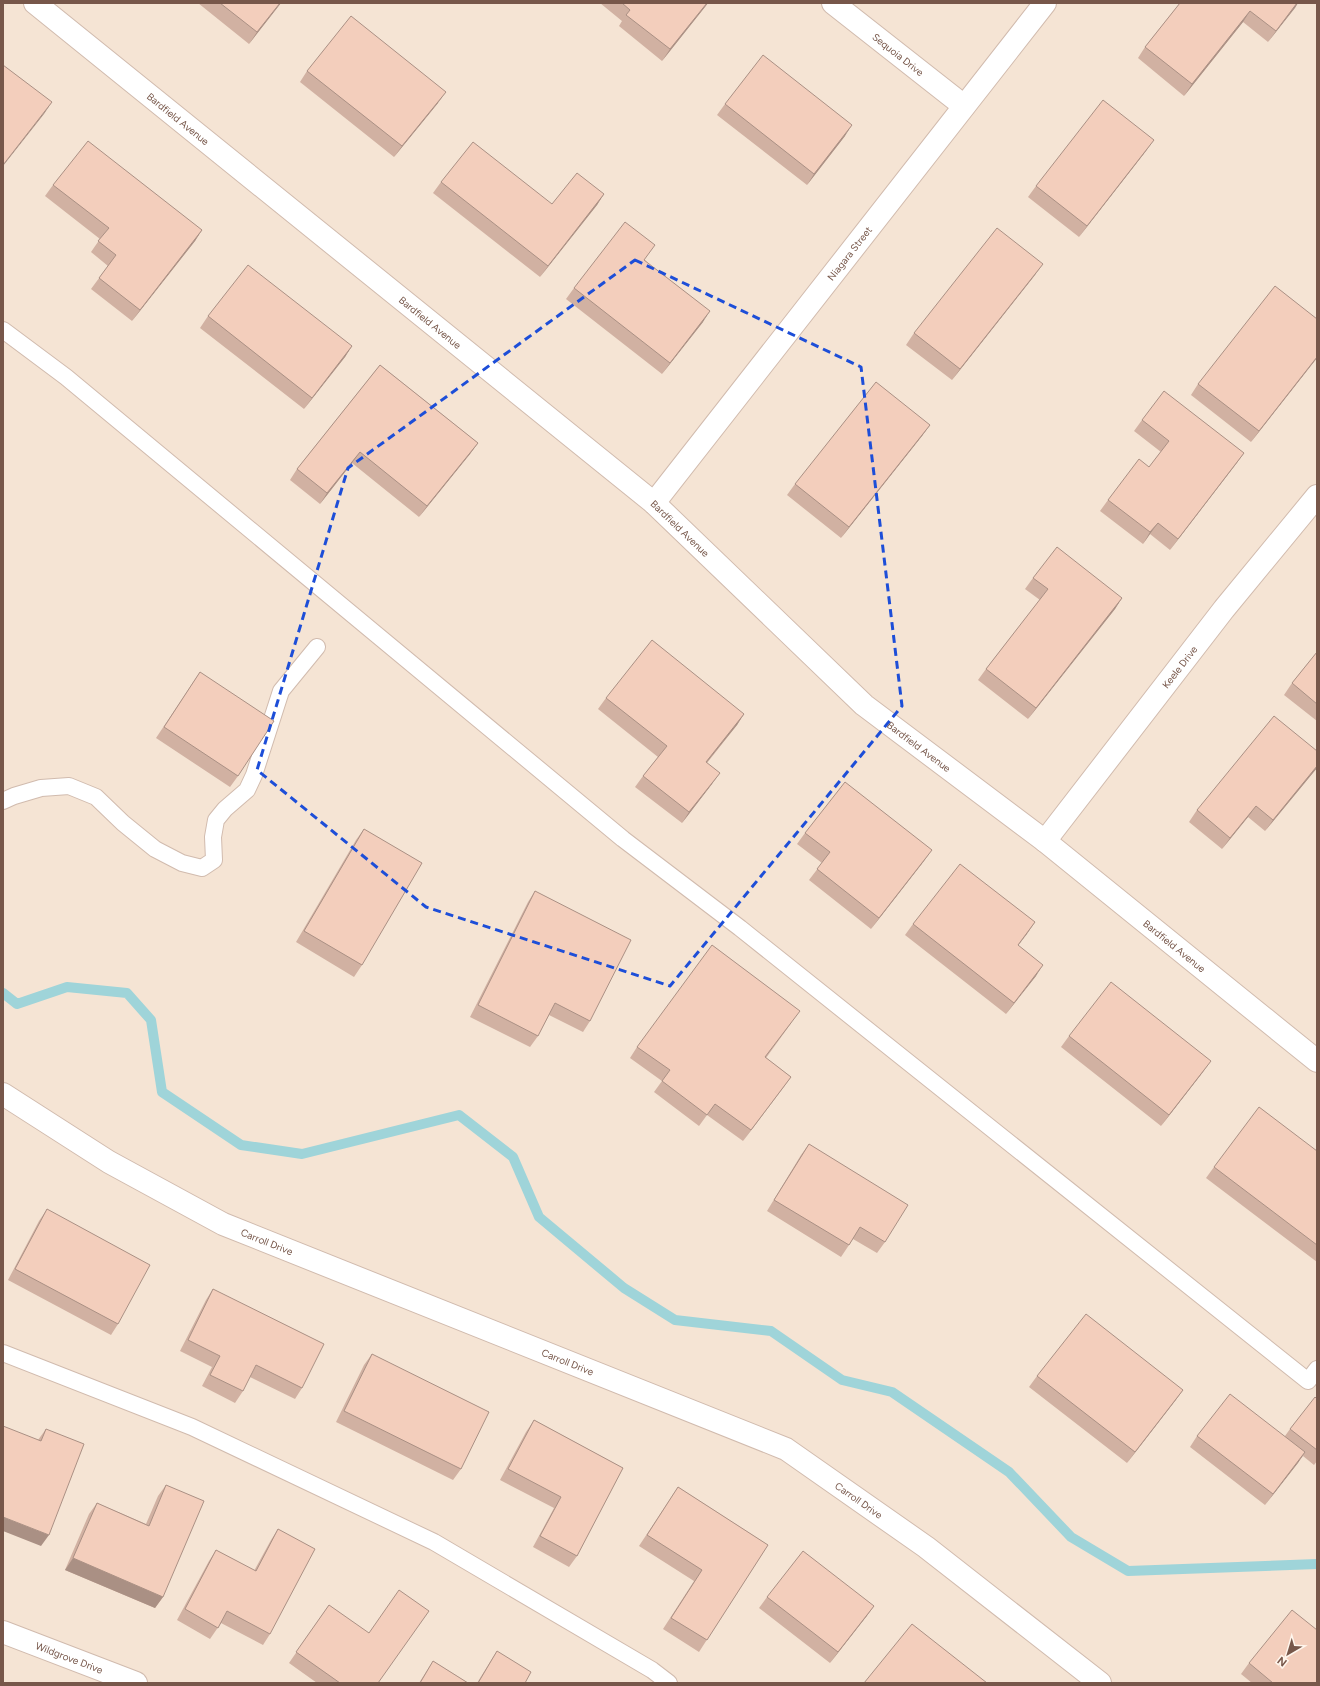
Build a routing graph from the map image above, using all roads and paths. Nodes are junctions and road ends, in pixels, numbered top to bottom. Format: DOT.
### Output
graph roads {
  1 [pos="35,3"];
  2 [pos="833,3"];
  3 [pos="1045,3"];
  4 [pos="964,106"];
  5 [pos="3,330"];
  6 [pos="1317,496"];
  7 [pos="654,503"];
  8 [pos="317,647"];
  9 [pos="3,801"];
  10 [pos="1045,841"];
  11 [pos="1317,1061"];
  12 [pos="3,1094"];
  13 [pos="3,1353"];
  14 [pos="1317,1369"];
  15 [pos="3,1632"];
  16 [pos="1086,1679"];
  17 [pos="136,1683"];
  18 [pos="669,1683"];
  1 -- 7 [label="street, Bardfield Avenue"];
  2 -- 4 [label="street, Sequoia Drive"];
  3 -- 4 [label="street, Niagara Street"];
  4 -- 7 [label="street, Niagara Street"];
  5 -- 14 [label="lane"];
  6 -- 10 [label="street, Keele Drive"];
  7 -- 10 [label="street, Bardfield Avenue"];
  8 -- 9 [label="lane"];
  10 -- 11 [label="street, Bardfield Avenue"];
  12 -- 16 [label="street, Carroll Drive"];
  13 -- 18 [label="lane"];
  15 -- 17 [label="street, Wildgrove Drive"];
}
